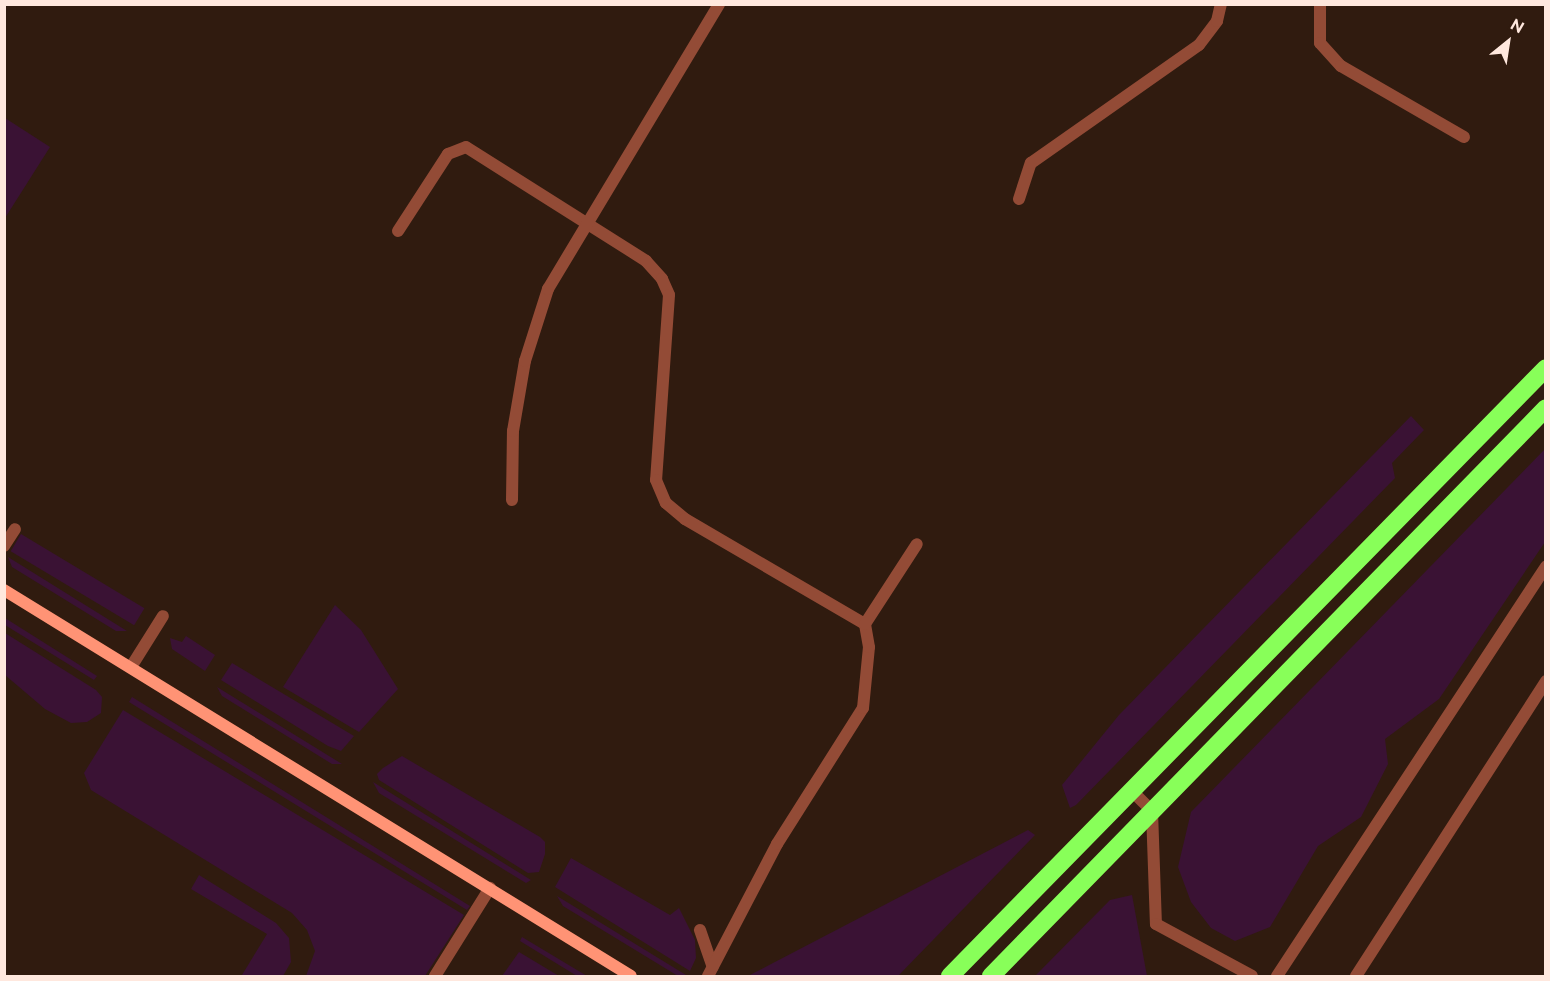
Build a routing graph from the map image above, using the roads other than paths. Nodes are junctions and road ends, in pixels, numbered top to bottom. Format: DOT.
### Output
graph roads {
  1 [pos="719,4"];
  2 [pos="1221,4"];
  3 [pos="1320,4"];
  4 [pos="1464,137"];
  5 [pos="1019,199"];
  6 [pos="588,226"];
  7 [pos="398,231"];
  8 [pos="1545,368"];
  9 [pos="1544,410"];
  10 [pos="512,500"];
  11 [pos="15,529"];
  12 [pos="917,544"];
  13 [pos="4,546"];
  14 [pos="1545,567"];
  15 [pos="4,590"];
  16 [pos="163,616"];
  17 [pos="865,624"];
  18 [pos="131,668"];
  19 [pos="1545,681"];
  20 [pos="1132,791"];
  21 [pos="1152,811"];
  22 [pos="490,888"];
  23 [pos="700,930"];
  24 [pos="711,972"];
  25 [pos="435,976"];
  26 [pos="631,976"];
  27 [pos="950,976"];
  28 [pos="991,976"];
  29 [pos="1252,976"];
  30 [pos="1277,976"];
  31 [pos="1356,976"];
  1 -- 6 [label="street"];
  2 -- 5 [label="street"];
  3 -- 4 [label="street"];
  6 -- 7 [label="street"];
  6 -- 10 [label="street"];
  6 -- 17 [label="street"];
  8 -- 20 [label="highway"];
  9 -- 21 [label="highway"];
  11 -- 13 [label="street"];
  12 -- 17 [label="street"];
  14 -- 30 [label="street"];
  15 -- 18 [label="main road"];
  16 -- 18 [label="street"];
  17 -- 24 [label="street"];
  18 -- 22 [label="main road"];
  19 -- 31 [label="street"];
  20 -- 21 [label="street"];
  20 -- 27 [label="highway"];
  21 -- 28 [label="highway"];
  21 -- 29 [label="street"];
  22 -- 25 [label="street"];
  22 -- 26 [label="main road"];
  23 -- 24 [label="street"];
}
